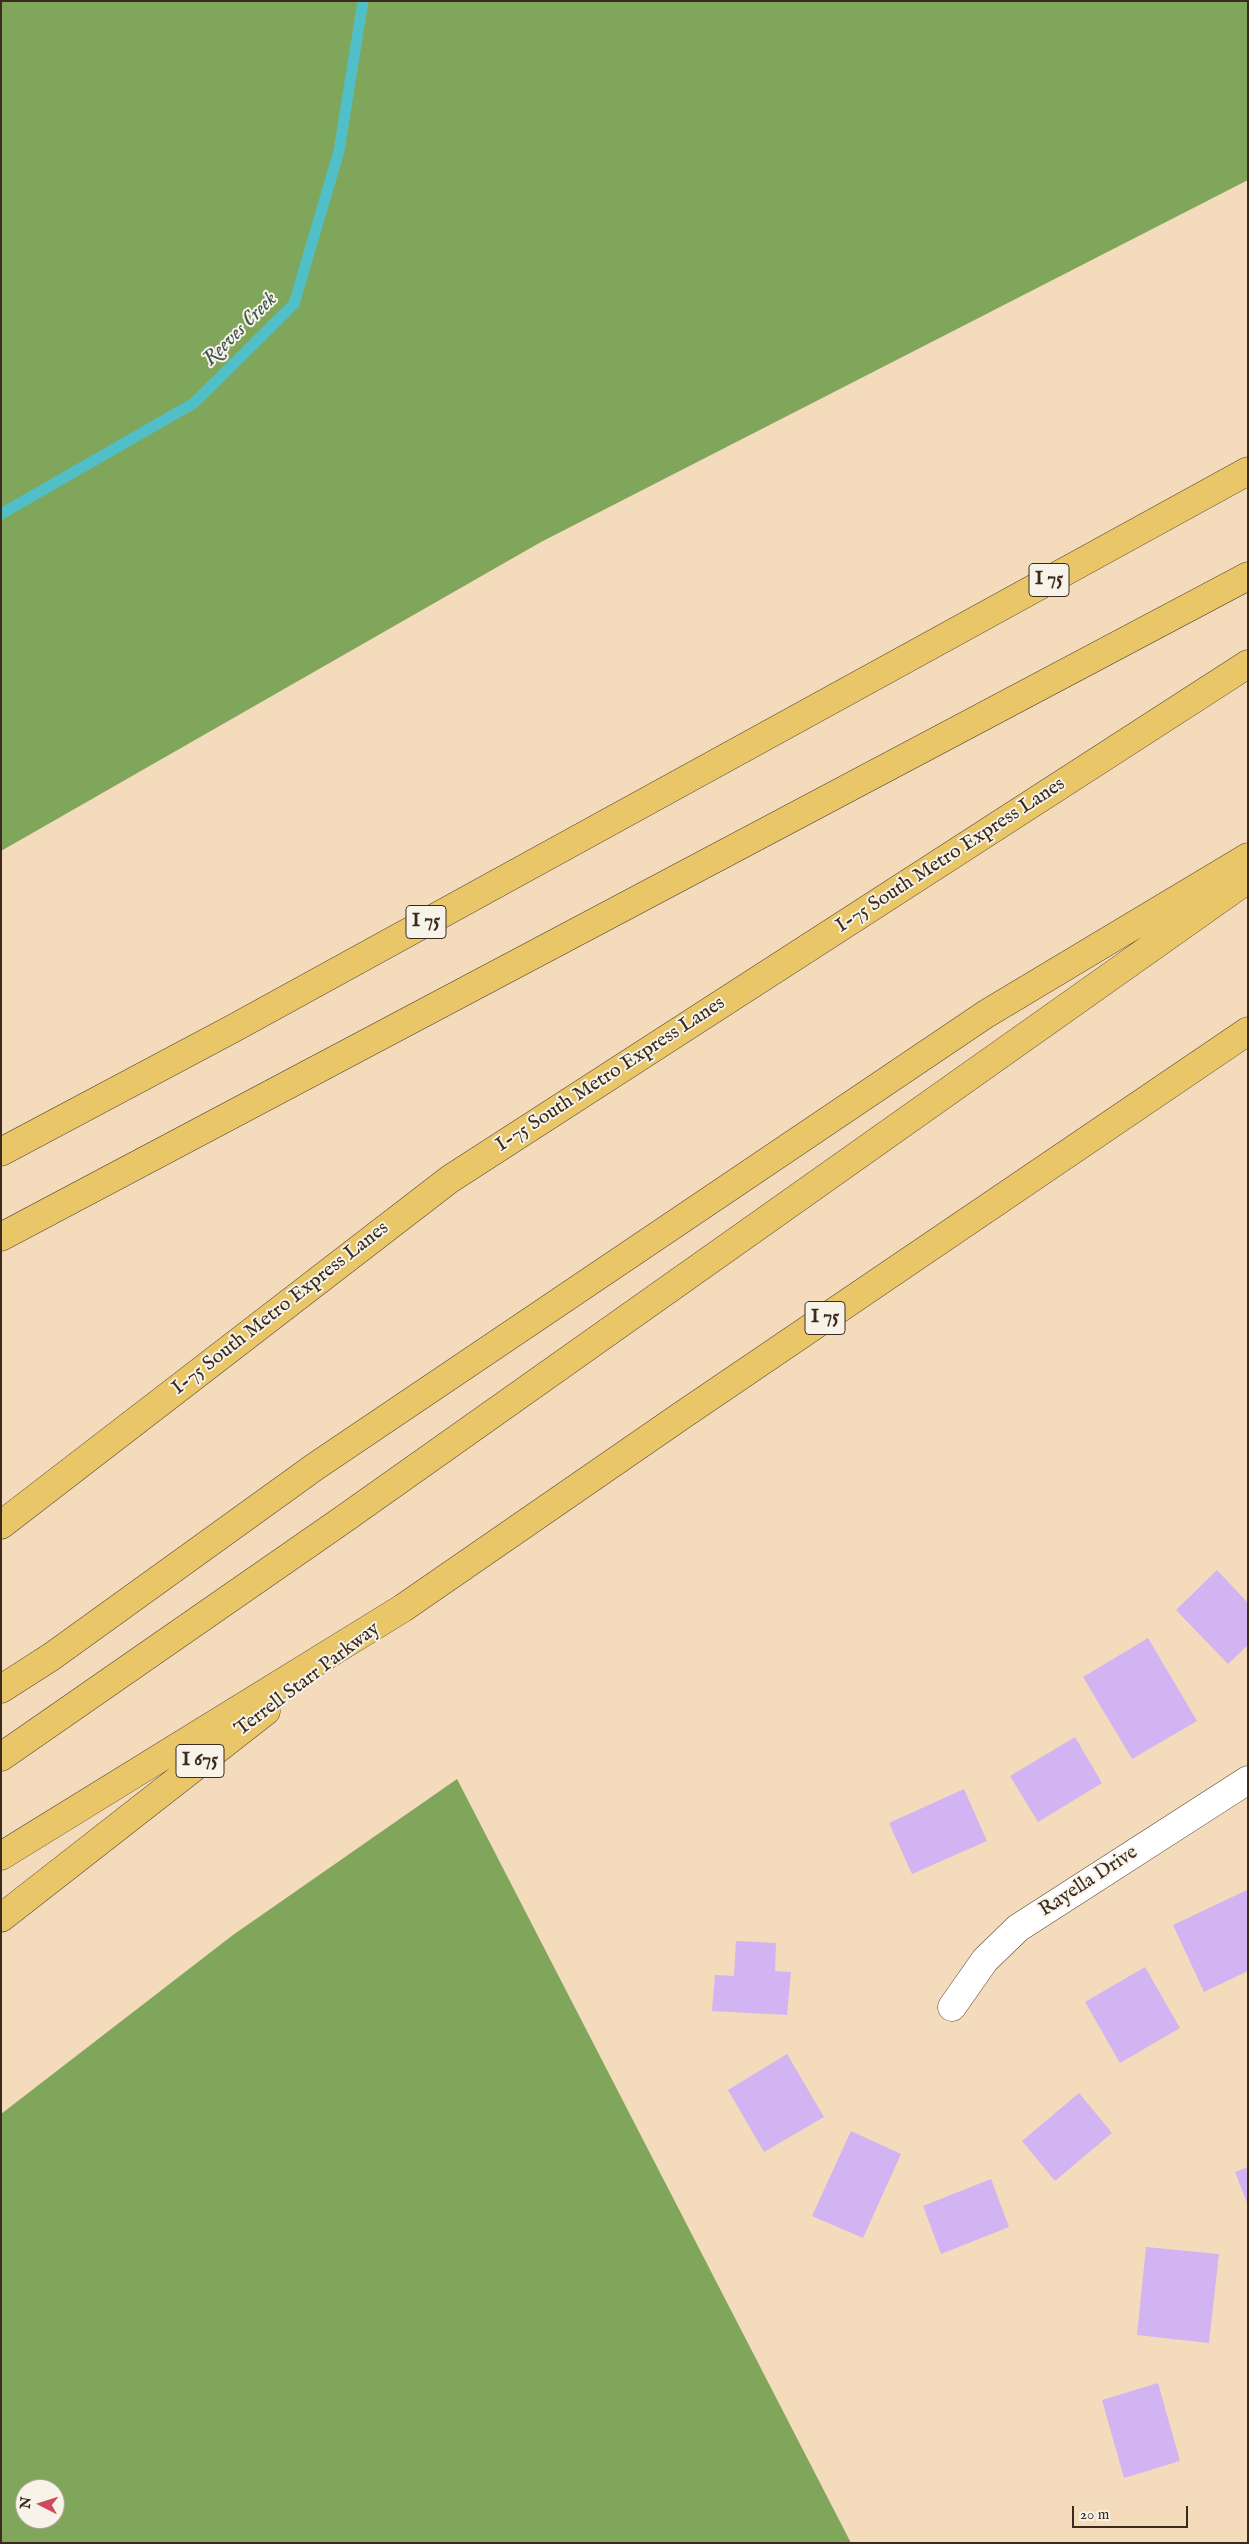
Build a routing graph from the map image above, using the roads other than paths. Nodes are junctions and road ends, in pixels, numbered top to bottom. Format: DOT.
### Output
graph roads {
  1 [pos="1248,471"];
  2 [pos="1248,576"];
  3 [pos="1248,664"];
  4 [pos="1248,857"];
  5 [pos="1248,879"];
  6 [pos="1248,1031"];
  7 [pos="1,1152"];
  8 [pos="1,1236"];
  9 [pos="1,1525"];
  10 [pos="403,1608"];
  11 [pos="1,1689"];
  12 [pos="1,1757"];
  13 [pos="1248,1780"];
  14 [pos="1,1856"];
  15 [pos="1,1918"];
  16 [pos="952,2007"];
  1 -- 7 [label="highway, I 75"];
  2 -- 8 [label="highway"];
  3 -- 9 [label="highway, I-75 South Metro Express Lanes"];
  4 -- 11 [label="highway"];
  5 -- 12 [label="highway"];
  6 -- 10 [label="highway, I 75"];
  10 -- 14 [label="highway, I 75"];
  10 -- 15 [label="highway, Terrell Starr Parkway / I 675"];
  13 -- 16 [label="street, Rayella Drive"];
}
